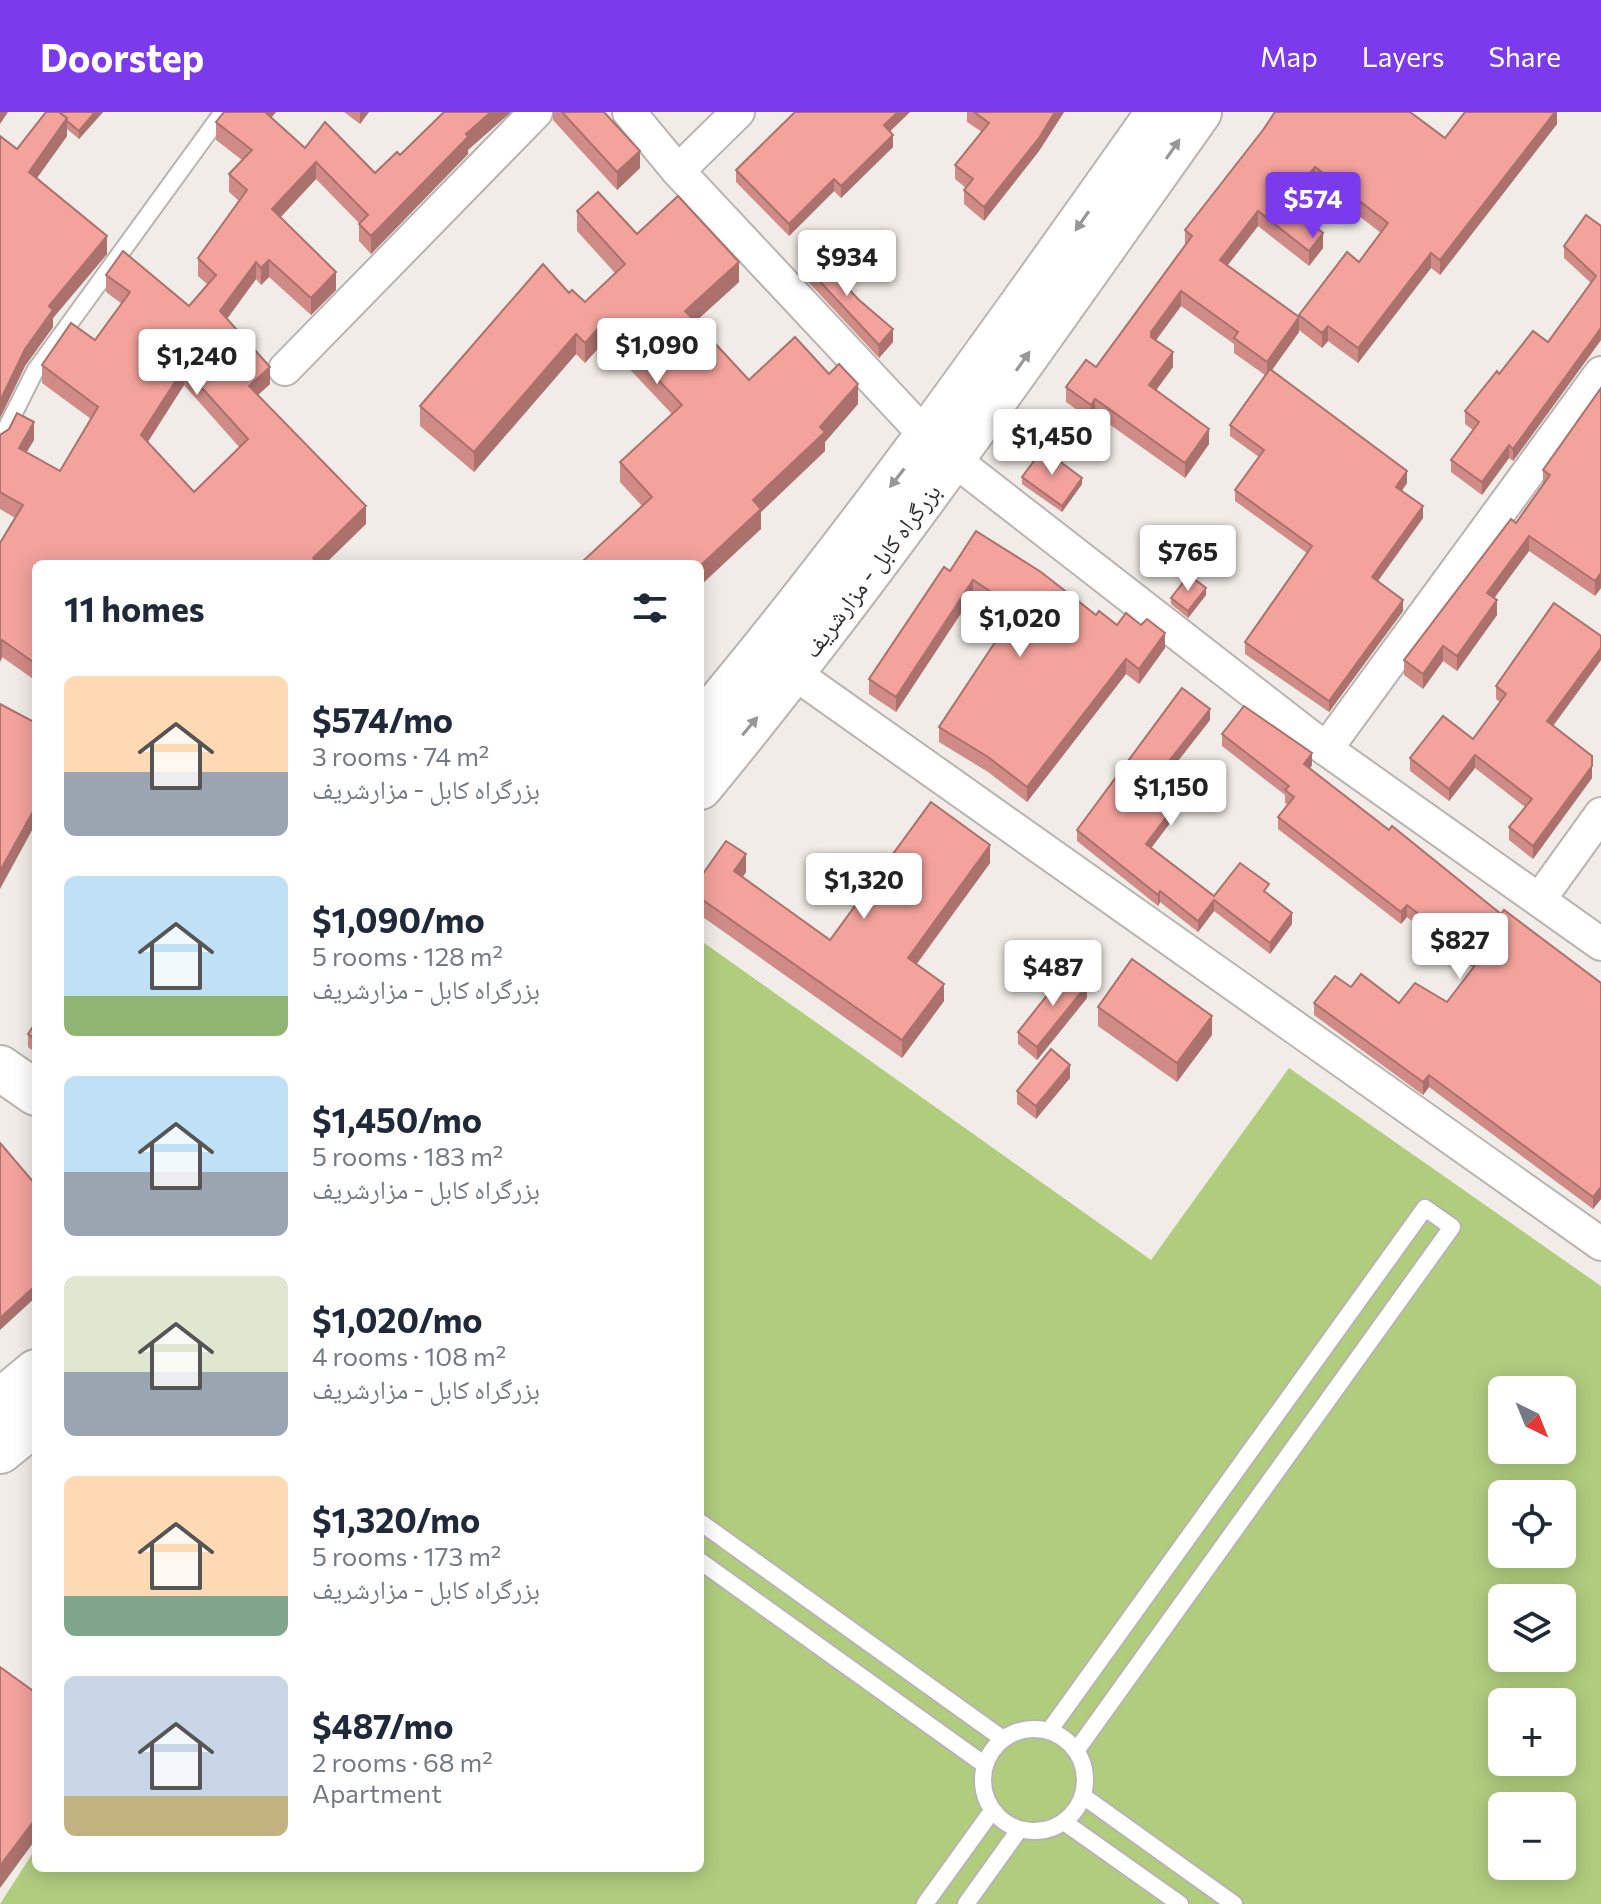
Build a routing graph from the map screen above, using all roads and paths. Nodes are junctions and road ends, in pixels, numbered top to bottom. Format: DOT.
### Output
graph roads {
  1 [pos="223,112"];
  2 [pos="536,112"];
  3 [pos="629,112"];
  4 [pos="738,112"];
  5 [pos="1159,112"];
  6 [pos="1199,112"];
  7 [pos="678,171"];
  8 [pos="285,369"];
  9 [pos="1601,373"];
  10 [pos="0,441"];
  11 [pos="941,448"];
  12 [pos="794,673"];
  13 [pos="704,721"];
  14 [pos="1326,749"];
  15 [pos="704,782"];
  16 [pos="1601,814"];
  17 [pos="1539,900"];
  18 [pos="1601,944"];
  19 [pos="0,1068"];
  20 [pos="32,1090"];
  21 [pos="1601,1244"];
  22 [pos="32,1375"];
  23 [pos="0,1402"];
  24 [pos="32,1425"];
  25 [pos="0,1451"];
  26 [pos="704,1525"];
  27 [pos="704,1564"];
  28 [pos="1049,1731"];
  29 [pos="1003,1739"];
  30 [pos="1076,1751"];
  31 [pos="985,1765"];
  32 [pos="1083,1796"];
  33 [pos="992,1811"];
  34 [pos="1064,1822"];
  35 [pos="1019,1830"];
  36 [pos="925,1904"];
  37 [pos="966,1904"];
  38 [pos="1180,1904"];
  39 [pos="1234,1904"];
  1 -- 10 [label="lane"];
  2 -- 8 [label="street"];
  3 -- 7 [label="street"];
  4 -- 7 [label="street"];
  5 -- 11 [label="main road, بزرگراه کابل - مزارشریف, one-way"];
  11 -- 6 [label="main road, بزرگراه کابل - مزارشریف, one-way"];
  7 -- 11 [label="street"];
  9 -- 14 [label="street"];
  11 -- 12 [label="main road, بزرگراه کابل - مزارشریف"];
  11 -- 13 [label="main road, بزرگراه کابل - مزارشریف, one-way"];
  11 -- 14 [label="street"];
  15 -- 12 [label="main road, بزرگراه کابل - مزارشریف, one-way"];
  12 -- 21 [label="street"];
  14 -- 17 [label="street"];
  16 -- 17 [label="street"];
  17 -- 18 [label="street"];
  19 -- 20 [label="main road"];
  22 -- 23 [label="main road"];
  24 -- 25 [label="main road"];
  26 -- 29 [label="lane"];
  27 -- 31 [label="lane"];
  28 -- 29 [label="lane"];
  28 -- 30 [label="lane"];
  28 -- 30 [label="lane"];
  29 -- 31 [label="lane"];
  30 -- 32 [label="lane"];
  31 -- 33 [label="lane"];
  32 -- 34 [label="lane"];
  32 -- 39 [label="lane"];
  33 -- 35 [label="lane"];
  33 -- 36 [label="lane"];
  34 -- 35 [label="lane"];
  34 -- 38 [label="lane"];
  35 -- 37 [label="lane"];
}
